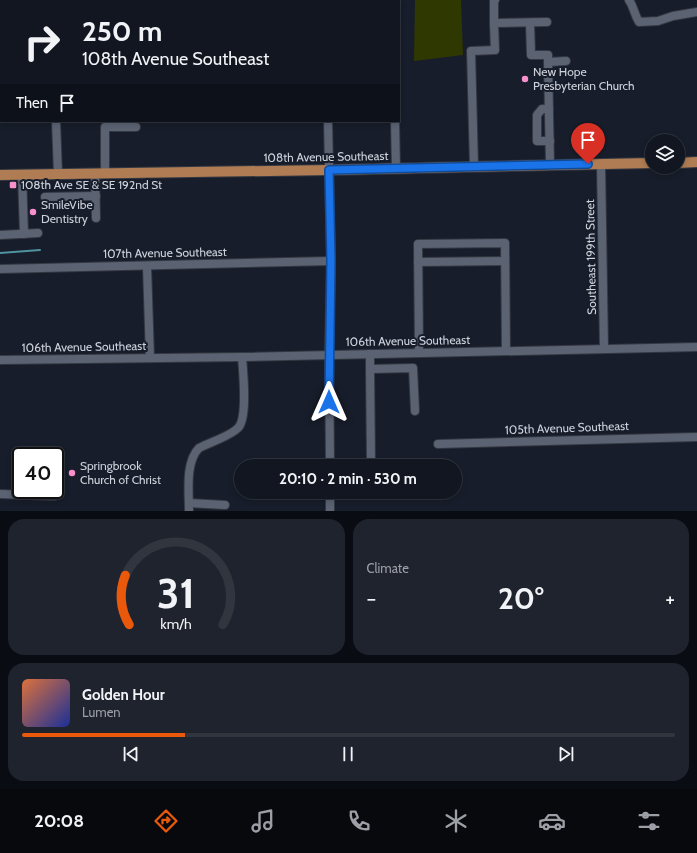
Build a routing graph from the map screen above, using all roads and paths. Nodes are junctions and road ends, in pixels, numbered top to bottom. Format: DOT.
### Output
graph roads {
  1 [pos="495,0"];
  2 [pos="629,0"];
  3 [pos="697,12"];
  4 [pos="547,22"];
  5 [pos="530,23"];
  6 [pos="494,24"];
  7 [pos="548,62"];
  8 [pos="566,62"];
  9 [pos="549,109"];
  10 [pos="56,122"];
  11 [pos="328,122"];
  12 [pos="395,122"];
  13 [pos="136,127"];
  14 [pos="550,141"];
  15 [pos="697,162"];
  16 [pos="645,163"];
  17 [pos="685,163"];
  18 [pos="601,164"];
  19 [pos="550,165"];
  20 [pos="474,167"];
  21 [pos="396,169"];
  22 [pos="329,170"];
  23 [pos="100,173"];
  24 [pos="22,174"];
  25 [pos="58,174"];
  26 [pos="0,175"];
  27 [pos="96,196"];
  28 [pos="45,197"];
  29 [pos="96,218"];
  30 [pos="38,233"];
  31 [pos="24,234"];
  32 [pos="0,235"];
  33 [pos="505,260"];
  34 [pos="331,261"];
  35 [pos="418,262"];
  36 [pos="147,266"];
  37 [pos="0,269"];
  38 [pos="697,347"];
  39 [pos="604,348"];
  40 [pos="506,351"];
  41 [pos="419,353"];
  42 [pos="370,354"];
  43 [pos="329,355"];
  44 [pos="242,357"];
  45 [pos="150,358"];
  46 [pos="0,360"];
  47 [pos="370,369"];
  48 [pos="415,411"];
  49 [pos="697,437"];
  50 [pos="438,444"];
  51 [pos="330,459"];
  52 [pos="371,459"];
  53 [pos="0,494"];
  54 [pos="12,495"];
  55 [pos="330,499"];
  56 [pos="225,505"];
  57 [pos="189,507"];
  58 [pos="330,511"];
  1 -- 6 [label="street"];
  2 -- 3 [label="street"];
  4 -- 5 [label="street"];
  5 -- 6 [label="street"];
  5 -- 7 [label="street"];
  6 -- 20 [label="street"];
  7 -- 8 [label="street"];
  7 -- 9 [label="street"];
  9 -- 14 [label="street"];
  9 -- 14 [label="street"];
  10 -- 25 [label="street"];
  11 -- 22 [label="street"];
  12 -- 21 [label="street"];
  13 -- 23 [label="street"];
  14 -- 19 [label="street"];
  15 -- 17 [label="main road"];
  16 -- 18 [label="main road, 108th Avenue Southeast"];
  18 -- 19 [label="main road, 108th Avenue Southeast"];
  18 -- 39 [label="street, Southeast 199th Street"];
  19 -- 20 [label="main road, 108th Avenue Southeast"];
  20 -- 21 [label="main road, 108th Avenue Southeast"];
  21 -- 22 [label="main road, 108th Avenue Southeast"];
  22 -- 23 [label="main road, 108th Avenue Southeast"];
  22 -- 34 [label="street"];
  23 -- 25 [label="main road, 108th Avenue Southeast"];
  23 -- 27 [label="street"];
  24 -- 25 [label="main road, 108th Avenue Southeast"];
  24 -- 26 [label="main road, 108th Avenue Southeast"];
  24 -- 31 [label="street"];
  27 -- 28 [label="street"];
  27 -- 29 [label="street"];
  30 -- 31 [label="street"];
  31 -- 32 [label="street"];
  33 -- 35 [label="street"];
  33 -- 35 [label="street"];
  33 -- 40 [label="street"];
  34 -- 36 [label="street, 107th Avenue Southeast"];
  34 -- 43 [label="street"];
  35 -- 41 [label="street"];
  36 -- 37 [label="street, 107th Avenue Southeast"];
  36 -- 45 [label="street"];
  38 -- 39 [label="street, 106th Avenue Southeast"];
  39 -- 40 [label="street, 106th Avenue Southeast"];
  40 -- 41 [label="street, 106th Avenue Southeast"];
  41 -- 42 [label="street, 106th Avenue Southeast"];
  42 -- 43 [label="street, 106th Avenue Southeast"];
  42 -- 47 [label="street"];
  43 -- 44 [label="street, 106th Avenue Southeast"];
  43 -- 51 [label="street"];
  44 -- 45 [label="street, 106th Avenue Southeast"];
  44 -- 57 [label="street"];
  45 -- 46 [label="street, 106th Avenue Southeast"];
  47 -- 48 [label="street"];
  47 -- 52 [label="street"];
  49 -- 50 [label="street, 105th Avenue Southeast"];
  53 -- 54 [label="street"];
  55 -- 58 [label="street"];
  56 -- 57 [label="street"];
}
